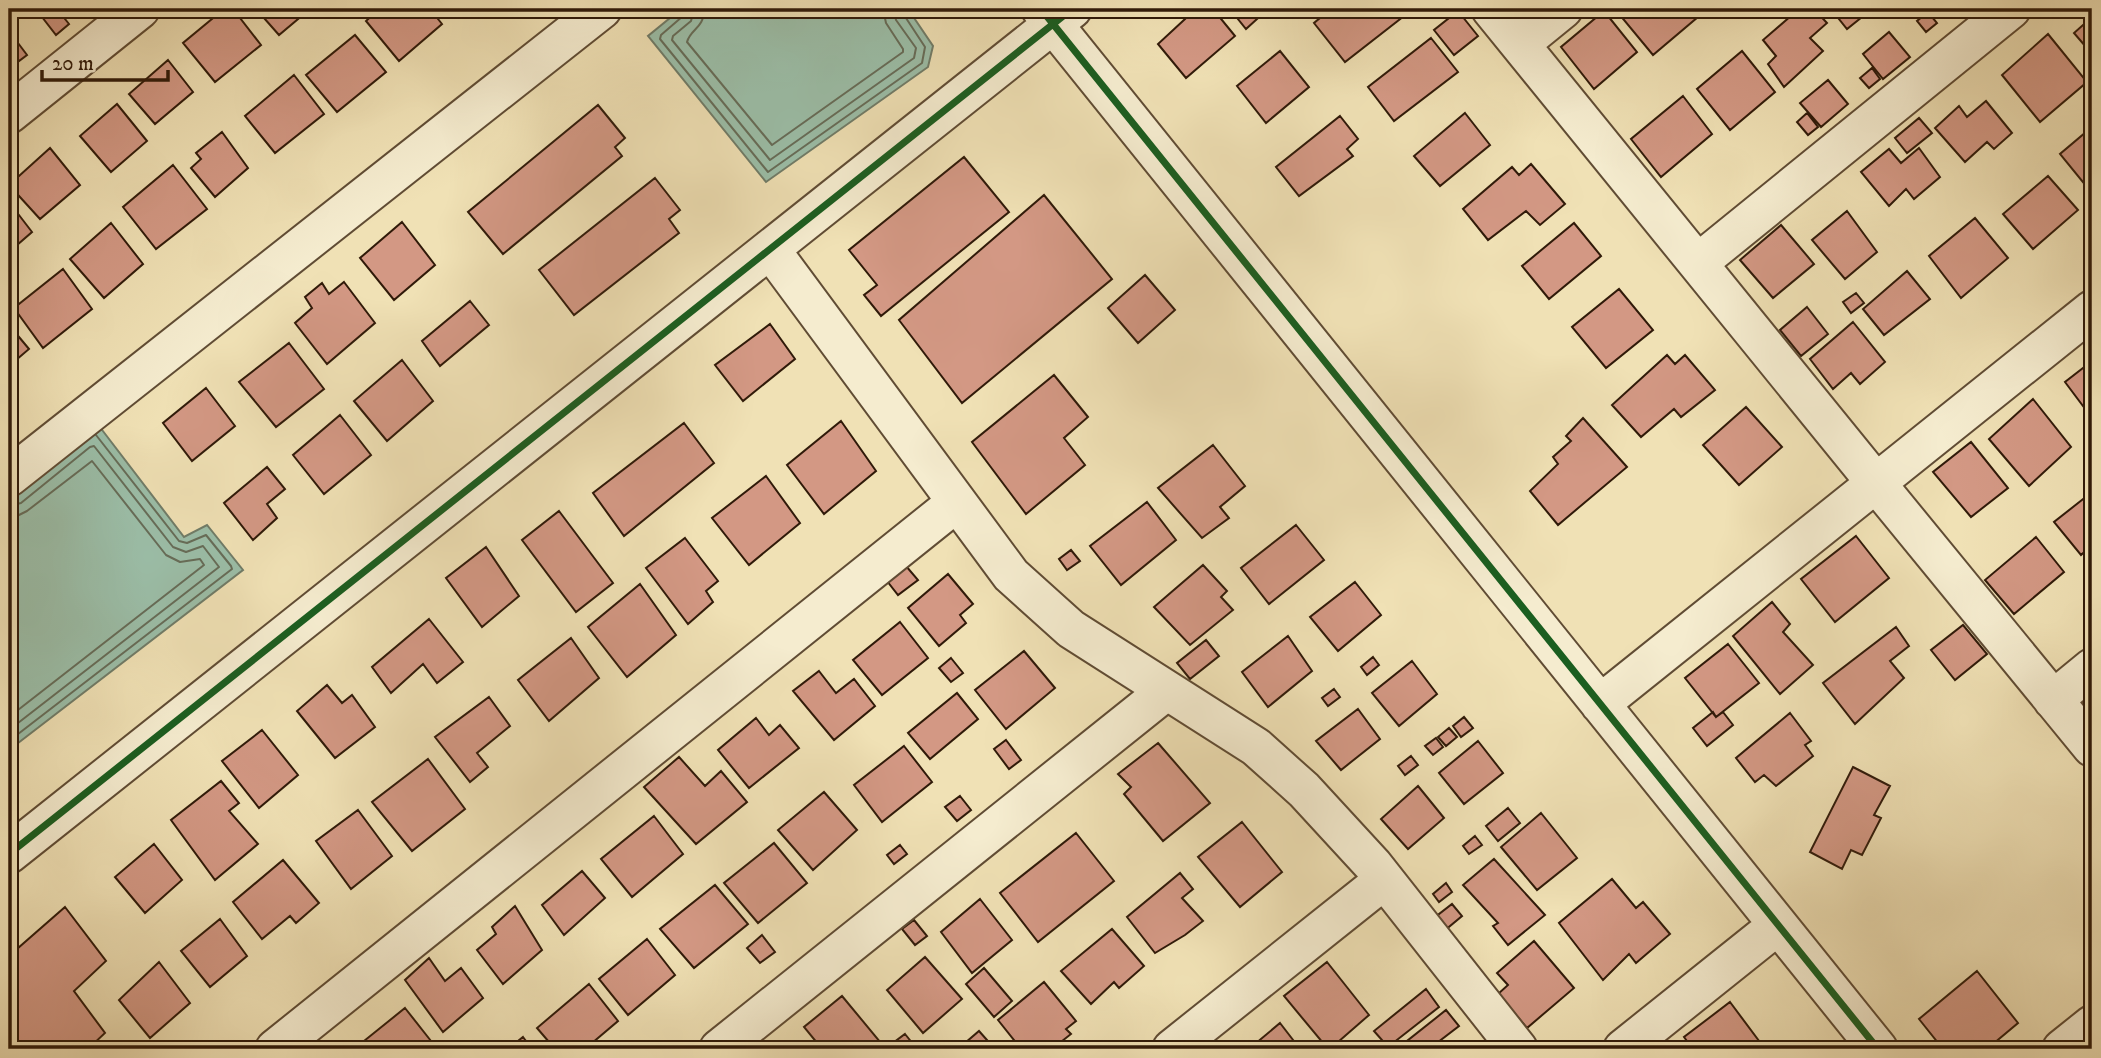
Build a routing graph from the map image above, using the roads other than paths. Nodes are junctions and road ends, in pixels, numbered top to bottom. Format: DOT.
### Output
graph roads {
  1 [pos="140,9"];
  2 [pos="601,9"];
  3 [pos="1491,9"];
  4 [pos="1563,9"];
  5 [pos="2011,9"];
  6 [pos="1056,14"];
  7 [pos="1520,44"];
  8 [pos="9,114"];
  9 [pos="770,249"];
  10 [pos="1698,263"];
  11 [pos="2092,310"];
  12 [pos="9,477"];
  13 [pos="1875,483"];
  14 [pos="957,502"];
  15 [pos="2092,668"];
  16 [pos="1166,691"];
  17 [pos="2053,700"];
  18 [pos="1600,704"];
  19 [pos="2092,747"];
  20 [pos="9,854"];
  21 [pos="1384,880"];
  22 [pos="1778,925"];
  23 [pos="2092,1025"];
  24 [pos="275,1049"];
  25 [pos="719,1049"];
  26 [pos="1172,1049"];
  27 [pos="1518,1049"];
  28 [pos="1623,1049"];
  29 [pos="1878,1049"];
  30 [pos="2062,1049"];
  1 -- 8 [label="street"];
  2 -- 12 [label="street"];
  3 -- 7 [label="street"];
  4 -- 7 [label="street"];
  5 -- 10 [label="street"];
  6 -- 9 [label="street"];
  6 -- 18 [label="street"];
  7 -- 10 [label="street"];
  9 -- 14 [label="street"];
  9 -- 20 [label="street"];
  10 -- 13 [label="street"];
  11 -- 13 [label="street"];
  13 -- 17 [label="street"];
  13 -- 18 [label="street"];
  14 -- 16 [label="street"];
  14 -- 24 [label="street"];
  15 -- 17 [label="street"];
  16 -- 21 [label="street"];
  16 -- 25 [label="street"];
  17 -- 19 [label="street"];
  18 -- 22 [label="street"];
  21 -- 26 [label="street"];
  21 -- 27 [label="street"];
  22 -- 28 [label="street"];
  22 -- 29 [label="street"];
  23 -- 30 [label="street"];
}
